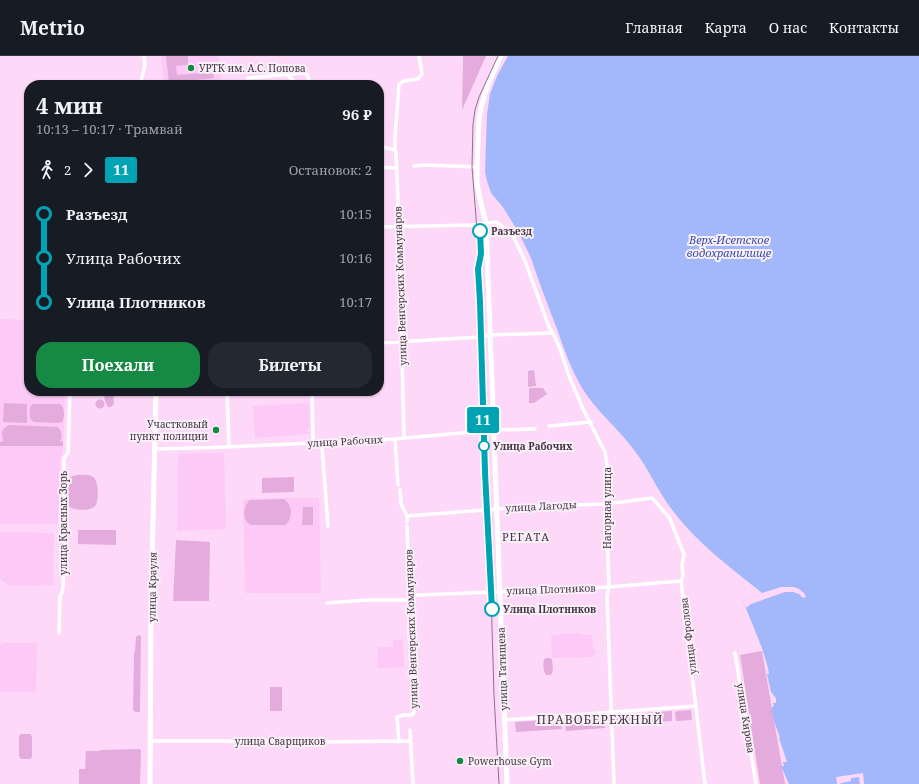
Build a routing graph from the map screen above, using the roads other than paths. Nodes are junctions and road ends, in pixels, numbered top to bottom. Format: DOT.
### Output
graph roads {
  1 [pos="144,56"];
  2 [pos="420,56"];
  3 [pos="501,56"];
  4 [pos="288,74"];
  5 [pos="248,78"];
  6 [pos="141,80"];
  7 [pos="293,80"];
  8 [pos="309,80"];
  9 [pos="384,147"];
  10 [pos="395,150"];
  11 [pos="414,166"];
  12 [pos="384,167"];
  13 [pos="476,167"];
  14 [pos="396,168"];
  15 [pos="486,223"];
  16 [pos="399,226"];
  17 [pos="384,227"];
  18 [pos="553,333"];
  19 [pos="490,335"];
  20 [pos="402,341"];
  21 [pos="384,343"];
  22 [pos="70,396"];
  23 [pos="156,396"];
  24 [pos="227,396"];
  25 [pos="312,396"];
  26 [pos="590,422"];
  27 [pos="549,426"];
  28 [pos="535,429"];
  29 [pos="493,430"];
  30 [pos="395,438"];
  31 [pos="404,438"];
  32 [pos="313,442"];
  33 [pos="321,442"];
  34 [pos="229,447"];
  35 [pos="155,449"];
  36 [pos="398,485"];
  37 [pos="400,490"];
  38 [pos="652,498"];
  39 [pos="606,504"];
  40 [pos="496,508"];
  41 [pos="407,516"];
  42 [pos="328,526"];
  43 [pos="681,581"];
  44 [pos="609,586"];
  45 [pos="500,591"];
  46 [pos="410,600"];
  47 [pos="328,603"];
  48 [pos="60,633"];
  49 [pos="735,652"];
  50 [pos="696,706"];
  51 [pos="612,712"];
  52 [pos="504,720"];
  53 [pos="410,730"];
  54 [pos="150,741"];
  55 [pos="399,742"];
  56 [pos="410,742"];
  57 [pos="150,784"];
  58 [pos="413,784"];
  59 [pos="507,784"];
  60 [pos="614,784"];
  61 [pos="705,784"];
  62 [pos="756,784"];
  1 -- 6 [label="street"];
  2 -- 10 [label="street"];
  3 -- 13 [label="street, улица Татищева"];
  4 -- 5 [label="street"];
  4 -- 7 [label="street"];
  4 -- 8 [label="street"];
  9 -- 10 [label="street"];
  10 -- 14 [label="street, улица Венгерских Коммунаров"];
  11 -- 13 [label="street"];
  12 -- 14 [label="street"];
  13 -- 15 [label="street, улица Татищева"];
  14 -- 16 [label="street, улица Венгерских Коммунаров"];
  15 -- 16 [label="street, Нагорная улица"];
  15 -- 18 [label="street, Нагорная улица"];
  15 -- 19 [label="street, улица Татищева"];
  16 -- 17 [label="street, Нагорная улица"];
  16 -- 20 [label="street, улица Венгерских Коммунаров"];
  18 -- 19 [label="street"];
  18 -- 26 [label="street, Нагорная улица"];
  19 -- 20 [label="street"];
  19 -- 29 [label="street, улица Татищева"];
  20 -- 21 [label="street"];
  20 -- 31 [label="street, улица Венгерских Коммунаров"];
  22 -- 48 [label="street, улица Красных Зорь"];
  23 -- 35 [label="street, улица Крауля"];
  24 -- 34 [label="street"];
  25 -- 32 [label="street"];
  26 -- 27 [label="street"];
  26 -- 39 [label="street, Нагорная улица"];
  28 -- 29 [label="street, улица Рабочих"];
  29 -- 31 [label="street, улица Рабочих"];
  29 -- 40 [label="street, улица Татищева"];
  30 -- 31 [label="street, улица Рабочих"];
  30 -- 33 [label="street, улица Рабочих"];
  30 -- 36 [label="street"];
  32 -- 33 [label="street, улица Рабочих"];
  32 -- 34 [label="street, улица Рабочих"];
  33 -- 42 [label="street"];
  34 -- 35 [label="street, улица Рабочих"];
  35 -- 54 [label="street, улица Крауля"];
  37 -- 41 [label="street, улица Венгерских Коммунаров"];
  38 -- 39 [label="street, улица Лагоды"];
  38 -- 43 [label="street, улица Фролова"];
  39 -- 40 [label="street, улица Лагоды"];
  39 -- 44 [label="street, Нагорная улица"];
  40 -- 41 [label="street, улица Лагоды"];
  40 -- 45 [label="street, улица Татищева"];
  41 -- 46 [label="street, улица Венгерских Коммунаров"];
  43 -- 44 [label="street, улица Плотников"];
  43 -- 50 [label="street, улица Фролова"];
  44 -- 45 [label="street, улица Плотников"];
  44 -- 51 [label="street, Нагорная улица"];
  45 -- 46 [label="street, улица Плотников"];
  45 -- 52 [label="street, улица Татищева"];
  46 -- 47 [label="street, улица Плотников"];
  46 -- 55 [label="street, улица Венгерских Коммунаров"];
  49 -- 62 [label="street, улица Кирова"];
  50 -- 51 [label="street"];
  50 -- 61 [label="street, улица Фролова"];
  51 -- 52 [label="street"];
  51 -- 60 [label="street, Нагорная улица"];
  52 -- 59 [label="street, улица Татищева"];
  53 -- 56 [label="street"];
  54 -- 55 [label="street, улица Сварщиков"];
  54 -- 57 [label="street, улица Крауля"];
  55 -- 56 [label="street, улица Сварщиков"];
  56 -- 58 [label="street"];
}
